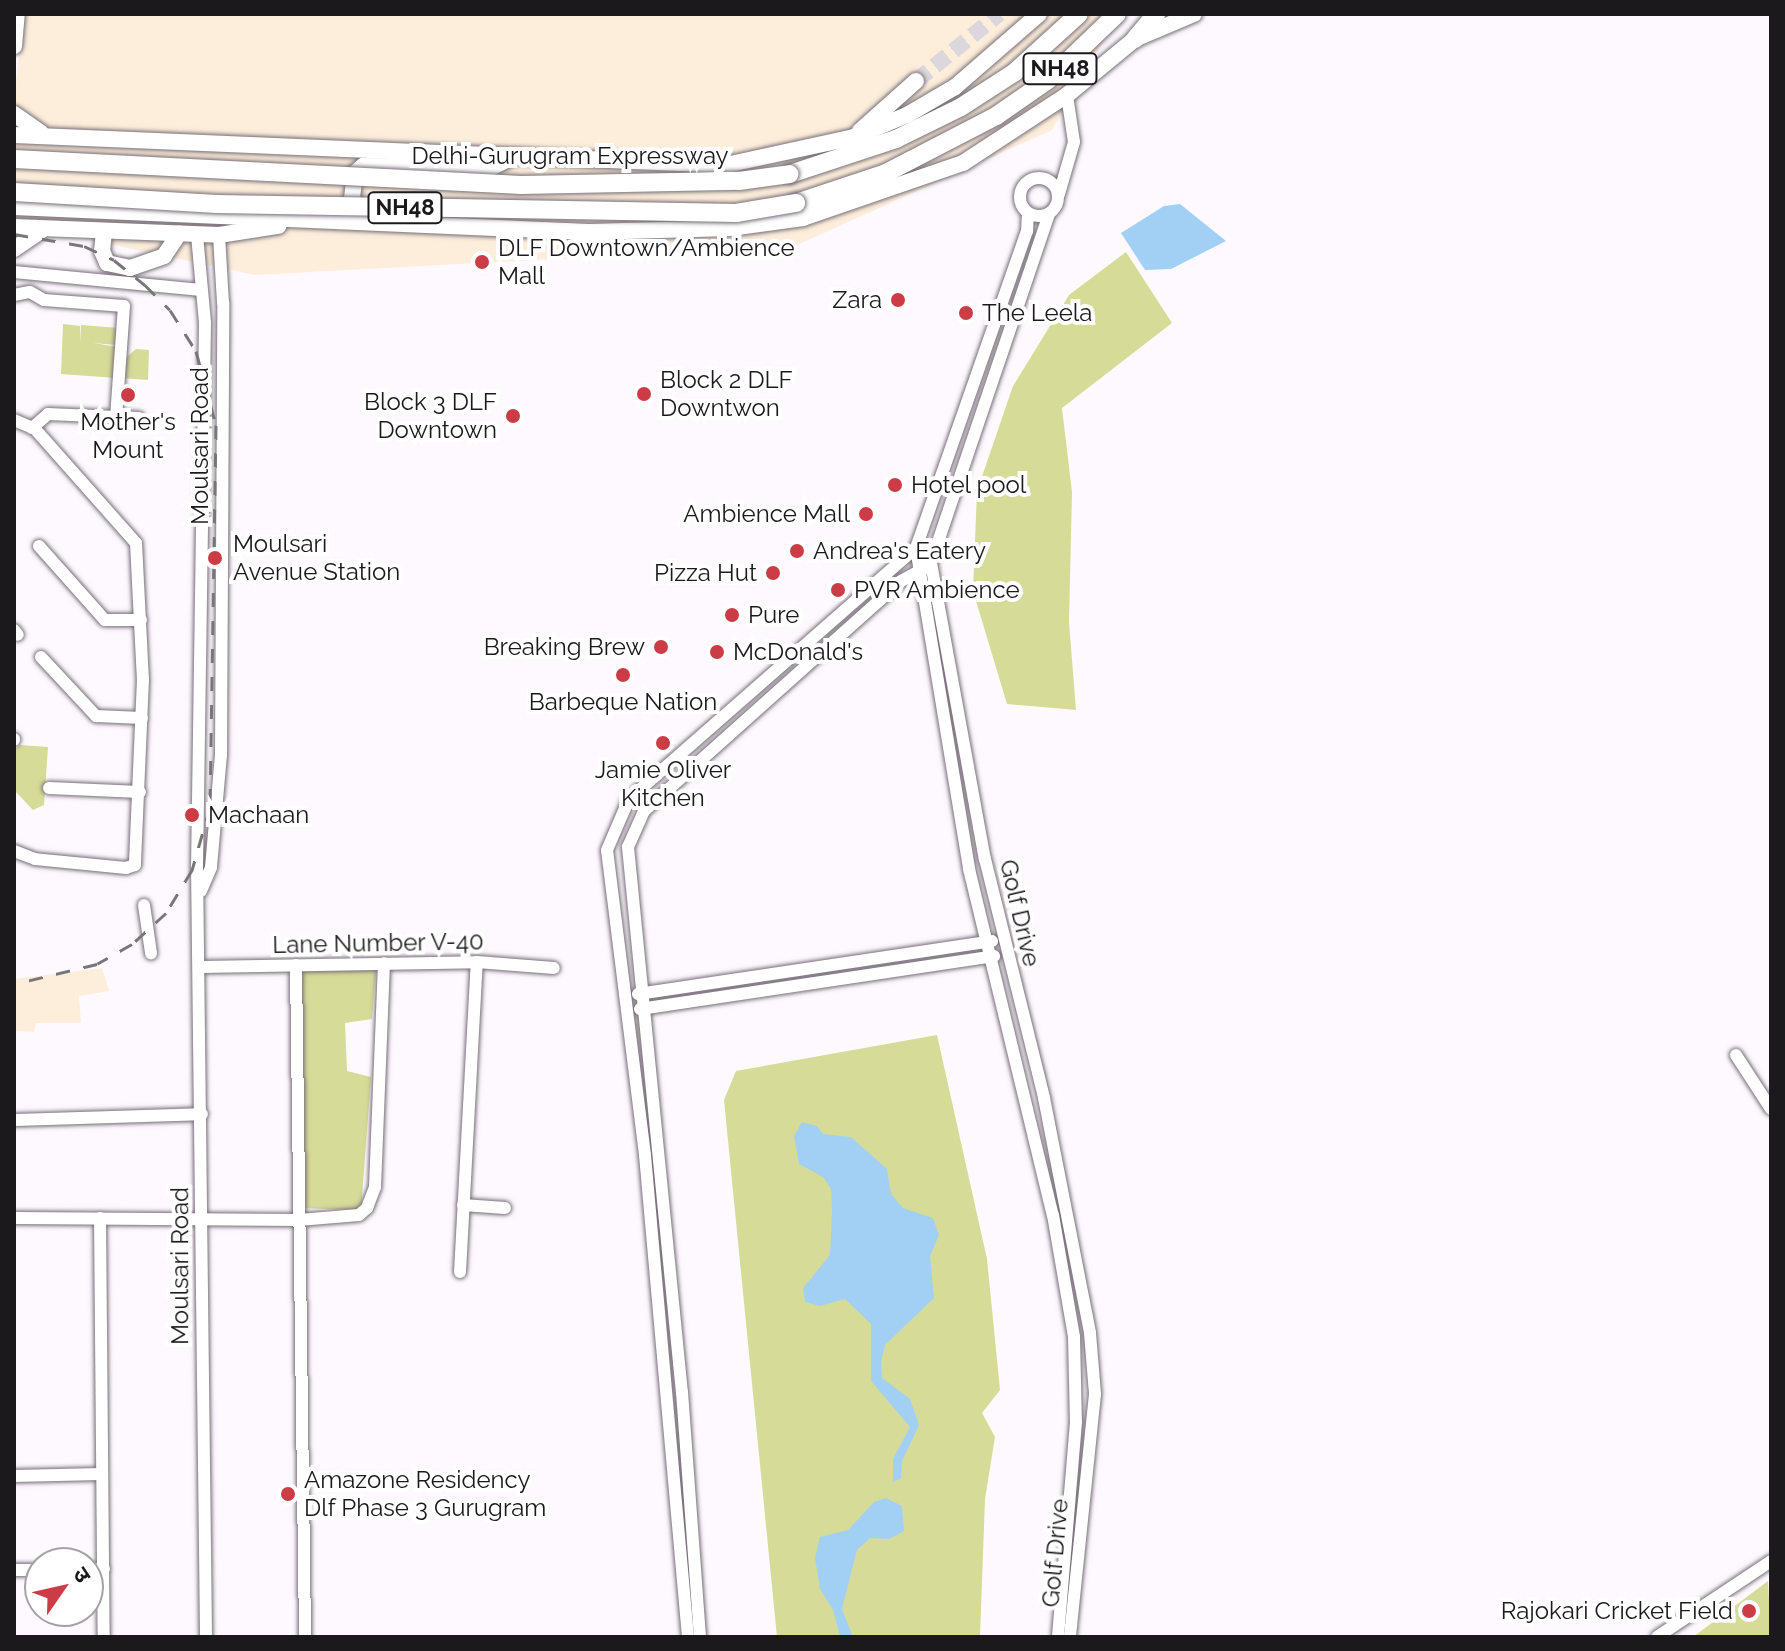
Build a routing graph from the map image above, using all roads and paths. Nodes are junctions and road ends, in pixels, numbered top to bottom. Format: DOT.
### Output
graph roads {
  1 [pos="17,14"];
  2 [pos="1039,14"];
  3 [pos="1079,14"];
  4 [pos="1117,14"];
  5 [pos="1156,14"];
  6 [pos="1173,14"];
  7 [pos="1194,14"];
  8 [pos="1135,39"];
  9 [pos="14,46"];
  10 [pos="916,81"];
  11 [pos="1067,95"];
  12 [pos="14,114"];
  13 [pos="14,135"];
  14 [pos="854,137"];
  15 [pos="57,139"];
  16 [pos="520,154"];
  17 [pos="14,159"];
  18 [pos="14,192"];
  19 [pos="1059,194"];
  20 [pos="14,207"];
  21 [pos="1028,213"];
  22 [pos="1049,214"];
  23 [pos="291,221"];
  24 [pos="378,224"];
  25 [pos="14,227"];
  26 [pos="42,230"];
  27 [pos="104,232"];
  28 [pos="188,235"];
  29 [pos="219,235"];
  30 [pos="14,249"];
  31 [pos="220,253"];
  32 [pos="197,260"];
  33 [pos="14,272"];
  34 [pos="201,290"];
  35 [pos="14,295"];
  36 [pos="116,417"];
  37 [pos="139,418"];
  38 [pos="14,420"];
  39 [pos="32,428"];
  40 [pos="39,546"];
  41 [pos="916,548"];
  42 [pos="931,563"];
  43 [pos="920,572"];
  44 [pos="141,620"];
  45 [pos="41,657"];
  46 [pos="142,718"];
  47 [pos="49,788"];
  48 [pos="140,792"];
  49 [pos="976,809"];
  50 [pos="957,810"];
  51 [pos="14,851"];
  52 [pos="200,894"];
  53 [pos="144,905"];
  54 [pos="1002,939"];
  55 [pos="984,942"];
  56 [pos="151,953"];
  57 [pos="1005,954"];
  58 [pos="987,957"];
  59 [pos="477,962"];
  60 [pos="384,963"];
  61 [pos="296,965"];
  62 [pos="202,967"];
  63 [pos="554,968"];
  64 [pos="643,993"];
  65 [pos="627,995"];
  66 [pos="645,1008"];
  67 [pos="629,1011"];
  68 [pos="1736,1055"];
  69 [pos="1771,1109"];
  70 [pos="202,1114"];
  71 [pos="14,1120"];
  72 [pos="660,1154"];
  73 [pos="645,1155"];
  74 [pos="463,1205"];
  75 [pos="505,1208"];
  76 [pos="14,1218"];
  77 [pos="100,1218"];
  78 [pos="202,1219"];
  79 [pos="299,1220"];
  80 [pos="460,1272"];
  81 [pos="675,1394"];
  82 [pos="101,1474"];
  83 [pos="14,1476"];
  84 [pos="1067,1487"];
  85 [pos="1083,1487"];
  86 [pos="103,1547"];
  87 [pos="1771,1561"];
  88 [pos="206,1637"];
  89 [pos="305,1637"];
  90 [pos="688,1637"];
  91 [pos="700,1637"];
  92 [pos="1058,1637"];
  93 [pos="1070,1637"];
  94 [pos="1657,1637"];
  1 -- 9 [label="main road"];
  2 -- 14 [label="main road"];
  3 -- 17 [label="highway, Delhi-Gurugram Expressway / NH48, bridge"];
  4 -- 18 [label="highway, NH48, bridge"];
  5 -- 8 [label="highway"];
  6 -- 8 [label="main road"];
  7 -- 8 [label="main road"];
  8 -- 11 [label="main road"];
  10 -- 14 [label="main road"];
  11 -- 19 [label="street"];
  11 -- 24 [label="main road"];
  12 -- 15 [label="main road"];
  13 -- 15 [label="main road"];
  14 -- 16 [label="main road"];
  15 -- 16 [label="main road"];
  16 -- 24 [label="main road"];
  19 -- 21 [label="street"];
  19 -- 22 [label="street"];
  20 -- 23 [label="main road"];
  21 -- 22 [label="street"];
  21 -- 41 [label="street, Golf Drive"];
  22 -- 42 [label="street, Golf Drive"];
  23 -- 24 [label="main road"];
  23 -- 29 [label="main road"];
  25 -- 26 [label="main road"];
  26 -- 27 [label="main road"];
  26 -- 30 [label="main road"];
  27 -- 28 [label="main road"];
  27 -- 28 [label="main road"];
  28 -- 29 [label="main road"];
  28 -- 32 [label="street, Moulsari Road"];
  29 -- 31 [label="street, Moulsari Road"];
  31 -- 32 [label="street"];
  31 -- 52 [label="street, Moulsari Road"];
  32 -- 34 [label="street, Moulsari Road"];
  33 -- 34 [label="street"];
  34 -- 52 [label="street, Moulsari Road"];
  35 -- 36 [label="street"];
  36 -- 37 [label="street"];
  36 -- 39 [label="street"];
  38 -- 39 [label="street"];
  39 -- 44 [label="street"];
  40 -- 44 [label="street"];
  41 -- 43 [label="street, Golf Drive"];
  41 -- 65 [label="street"];
  42 -- 43 [label="street"];
  42 -- 49 [label="street, Golf Drive"];
  43 -- 50 [label="street, Golf Drive"];
  43 -- 64 [label="street"];
  44 -- 46 [label="street"];
  45 -- 46 [label="street"];
  46 -- 48 [label="street"];
  47 -- 48 [label="street"];
  48 -- 51 [label="street"];
  49 -- 50 [label="street"];
  49 -- 54 [label="street, Golf Drive"];
  50 -- 55 [label="street, Golf Drive"];
  52 -- 62 [label="street, Moulsari Road"];
  53 -- 56 [label="street"];
  54 -- 55 [label="street"];
  54 -- 57 [label="street, Golf Drive"];
  55 -- 58 [label="street, Golf Drive"];
  55 -- 64 [label="street"];
  57 -- 58 [label="street"];
  57 -- 85 [label="street, Golf Drive"];
  58 -- 66 [label="street"];
  58 -- 84 [label="street, Golf Drive"];
  59 -- 60 [label="street, Lane Number V-40"];
  59 -- 63 [label="street, Lane Number V-40"];
  59 -- 74 [label="street"];
  60 -- 61 [label="street, Lane Number V-40"];
  60 -- 79 [label="street"];
  61 -- 62 [label="street, Lane Number V-40"];
  61 -- 79 [label="street"];
  62 -- 70 [label="street, Moulsari Road"];
  64 -- 65 [label="street"];
  64 -- 66 [label="street"];
  65 -- 67 [label="street"];
  66 -- 67 [label="street"];
  66 -- 72 [label="street"];
  67 -- 73 [label="street"];
  68 -- 69 [label="street"];
  70 -- 71 [label="street"];
  70 -- 78 [label="street, Moulsari Road"];
  72 -- 73 [label="street"];
  72 -- 81 [label="street"];
  73 -- 81 [label="street"];
  74 -- 75 [label="street"];
  74 -- 80 [label="street"];
  76 -- 77 [label="street"];
  77 -- 78 [label="street"];
  77 -- 82 [label="street"];
  78 -- 79 [label="street"];
  78 -- 88 [label="street, Moulsari Road"];
  79 -- 89 [label="street"];
  81 -- 90 [label="street"];
  81 -- 91 [label="street"];
  82 -- 83 [label="street"];
  82 -- 86 [label="street"];
  84 -- 85 [label="street"];
  84 -- 92 [label="street, Golf Drive"];
  85 -- 93 [label="street, Golf Drive"];
  87 -- 94 [label="street"];
}
